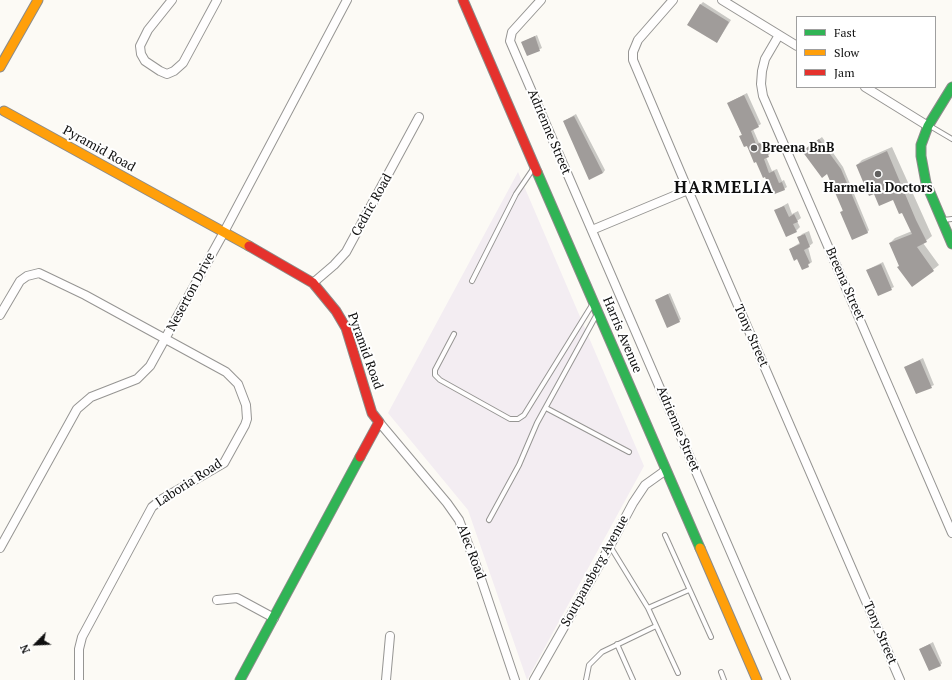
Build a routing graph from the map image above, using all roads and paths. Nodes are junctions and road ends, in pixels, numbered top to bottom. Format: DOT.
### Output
graph roads {
  1 [pos="38,0"];
  2 [pos="172,0"];
  3 [pos="217,0"];
  4 [pos="347,0"];
  5 [pos="463,0"];
  6 [pos="541,0"];
  7 [pos="673,0"];
  8 [pos="722,0"];
  9 [pos="779,34"];
  10 [pos="796,45"];
  11 [pos="0,67"];
  12 [pos="952,87"];
  13 [pos="867,88"];
  14 [pos="4,111"];
  15 [pos="419,117"];
  16 [pos="928,126"];
  17 [pos="952,139"];
  18 [pos="535,167"];
  19 [pos="688,190"];
  20 [pos="952,219"];
  21 [pos="942,220"];
  22 [pos="592,230"];
  23 [pos="224,232"];
  24 [pos="952,244"];
  25 [pos="472,281"];
  26 [pos="313,283"];
  27 [pos="594,303"];
  28 [pos="598,313"];
  29 [pos="0,315"];
  30 [pos="454,334"];
  31 [pos="165,340"];
  32 [pos="546,408"];
  33 [pos="379,422"];
  34 [pos="629,452"];
  35 [pos="666,470"];
  36 [pos="489,520"];
  37 [pos="952,533"];
  38 [pos="665,535"];
  39 [pos="3,536"];
  40 [pos="610,546"];
  41 [pos="0,548"];
  42 [pos="689,590"];
  43 [pos="217,600"];
  44 [pos="648,608"];
  45 [pos="274,618"];
  46 [pos="656,626"];
  47 [pos="390,636"];
  48 [pos="711,637"];
  49 [pos="617,644"];
  50 [pos="721,672"];
  51 [pos="678,673"];
  52 [pos="80,680"];
  53 [pos="240,680"];
  54 [pos="386,680"];
  55 [pos="515,680"];
  56 [pos="534,680"];
  57 [pos="586,680"];
  58 [pos="633,680"];
  59 [pos="724,680"];
  60 [pos="757,680"];
  61 [pos="786,680"];
  62 [pos="900,680"];
  1 -- 11 [label="main road"];
  2 -- 3 [label="street"];
  4 -- 23 [label="street, Neserton Drive"];
  5 -- 18 [label="main road, Harris Avenue"];
  6 -- 22 [label="street, Adrienne Street"];
  7 -- 19 [label="street, Tony Street"];
  8 -- 9 [label="street"];
  9 -- 10 [label="street"];
  9 -- 37 [label="street, Breena Street"];
  12 -- 16 [label="main road"];
  13 -- 16 [label="street"];
  14 -- 23 [label="main road, Pyramid Road"];
  15 -- 26 [label="street, Cedric Road"];
  16 -- 17 [label="lane"];
  16 -- 21 [label="main road"];
  18 -- 25 [label="lane"];
  18 -- 27 [label="main road, Harris Avenue"];
  19 -- 22 [label="street"];
  19 -- 62 [label="street, Tony Street"];
  20 -- 21 [label="lane"];
  21 -- 24 [label="main road"];
  22 -- 61 [label="street, Adrienne Street"];
  23 -- 26 [label="main road, Pyramid Road"];
  23 -- 31 [label="street, Neserton Drive"];
  26 -- 33 [label="main road, Pyramid Road"];
  27 -- 28 [label="main road, Harris Avenue"];
  27 -- 30 [label="lane"];
  28 -- 32 [label="lane"];
  28 -- 35 [label="main road, Harris Avenue"];
  29 -- 31 [label="street, Laboria Road"];
  31 -- 39 [label="street, Neserton Drive"];
  31 -- 52 [label="street, Laboria Road"];
  32 -- 34 [label="lane"];
  32 -- 36 [label="lane"];
  33 -- 45 [label="main road"];
  33 -- 55 [label="street, Alec Road"];
  35 -- 40 [label="street, Soutpansberg Avenue"];
  35 -- 60 [label="main road, Harris Avenue"];
  38 -- 42 [label="lane"];
  39 -- 41 [label="street, Neserton Drive"];
  40 -- 44 [label="lane"];
  40 -- 56 [label="street, Soutpansberg Avenue"];
  42 -- 44 [label="lane"];
  42 -- 48 [label="lane"];
  43 -- 45 [label="street"];
  44 -- 46 [label="lane"];
  45 -- 53 [label="main road"];
  46 -- 49 [label="lane"];
  46 -- 51 [label="lane"];
  47 -- 54 [label="street"];
  49 -- 57 [label="lane"];
  49 -- 58 [label="lane"];
  50 -- 59 [label="lane"];
}
